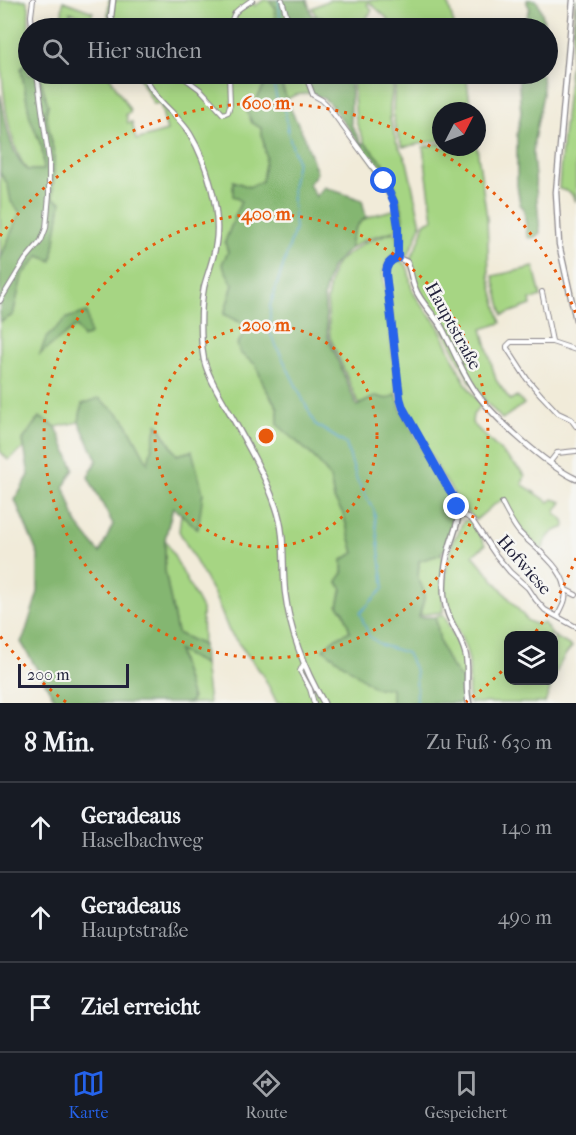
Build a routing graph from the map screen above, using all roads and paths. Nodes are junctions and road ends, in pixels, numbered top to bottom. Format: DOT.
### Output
graph roads {
  1 [pos="33,0"];
  2 [pos="113,0"];
  3 [pos="252,0"];
  4 [pos="282,0"];
  5 [pos="573,0"];
  6 [pos="31,18"];
  7 [pos="111,18"];
  8 [pos="232,18"];
  9 [pos="287,18"];
  10 [pos="38,84"];
  11 [pos="148,84"];
  12 [pos="193,84"];
  13 [pos="229,84"];
  14 [pos="309,84"];
  15 [pos="398,258"];
  16 [pos="542,292"];
  17 [pos="0,301"];
  18 [pos="576,320"];
  19 [pos="552,342"];
  20 [pos="576,350"];
  21 [pos="576,415"];
  22 [pos="571,419"];
  23 [pos="576,426"];
  24 [pos="576,451"];
  25 [pos="550,462"];
  26 [pos="576,479"];
  27 [pos="502,504"];
  28 [pos="459,515"];
  29 [pos="566,590"];
  30 [pos="576,595"];
  31 [pos="558,616"];
  32 [pos="576,627"];
  33 [pos="303,665"];
  34 [pos="314,703"];
  35 [pos="324,703"];
  36 [pos="468,703"];
  1 -- 6 [label="street"];
  2 -- 7 [label="street"];
  3 -- 8 [label="street"];
  4 -- 9 [label="street"];
  5 -- 18 [label="street"];
  10 -- 17 [label="street"];
  11 -- 33 [label="street"];
  12 -- 13 [label="street"];
  14 -- 15 [label="street"];
  15 -- 25 [label="street, Hauptstraße"];
  15 -- 28 [label="street"];
  16 -- 19 [label="street"];
  19 -- 20 [label="street"];
  19 -- 22 [label="street"];
  21 -- 22 [label="street"];
  22 -- 23 [label="street"];
  24 -- 25 [label="street"];
  25 -- 26 [label="street, Hauptstraße"];
  27 -- 29 [label="street"];
  28 -- 31 [label="street, Hofwiese"];
  28 -- 36 [label="street"];
  29 -- 30 [label="street"];
  29 -- 31 [label="street"];
  31 -- 32 [label="street, Hofwiese"];
  33 -- 34 [label="street"];
  33 -- 35 [label="street"];
}
